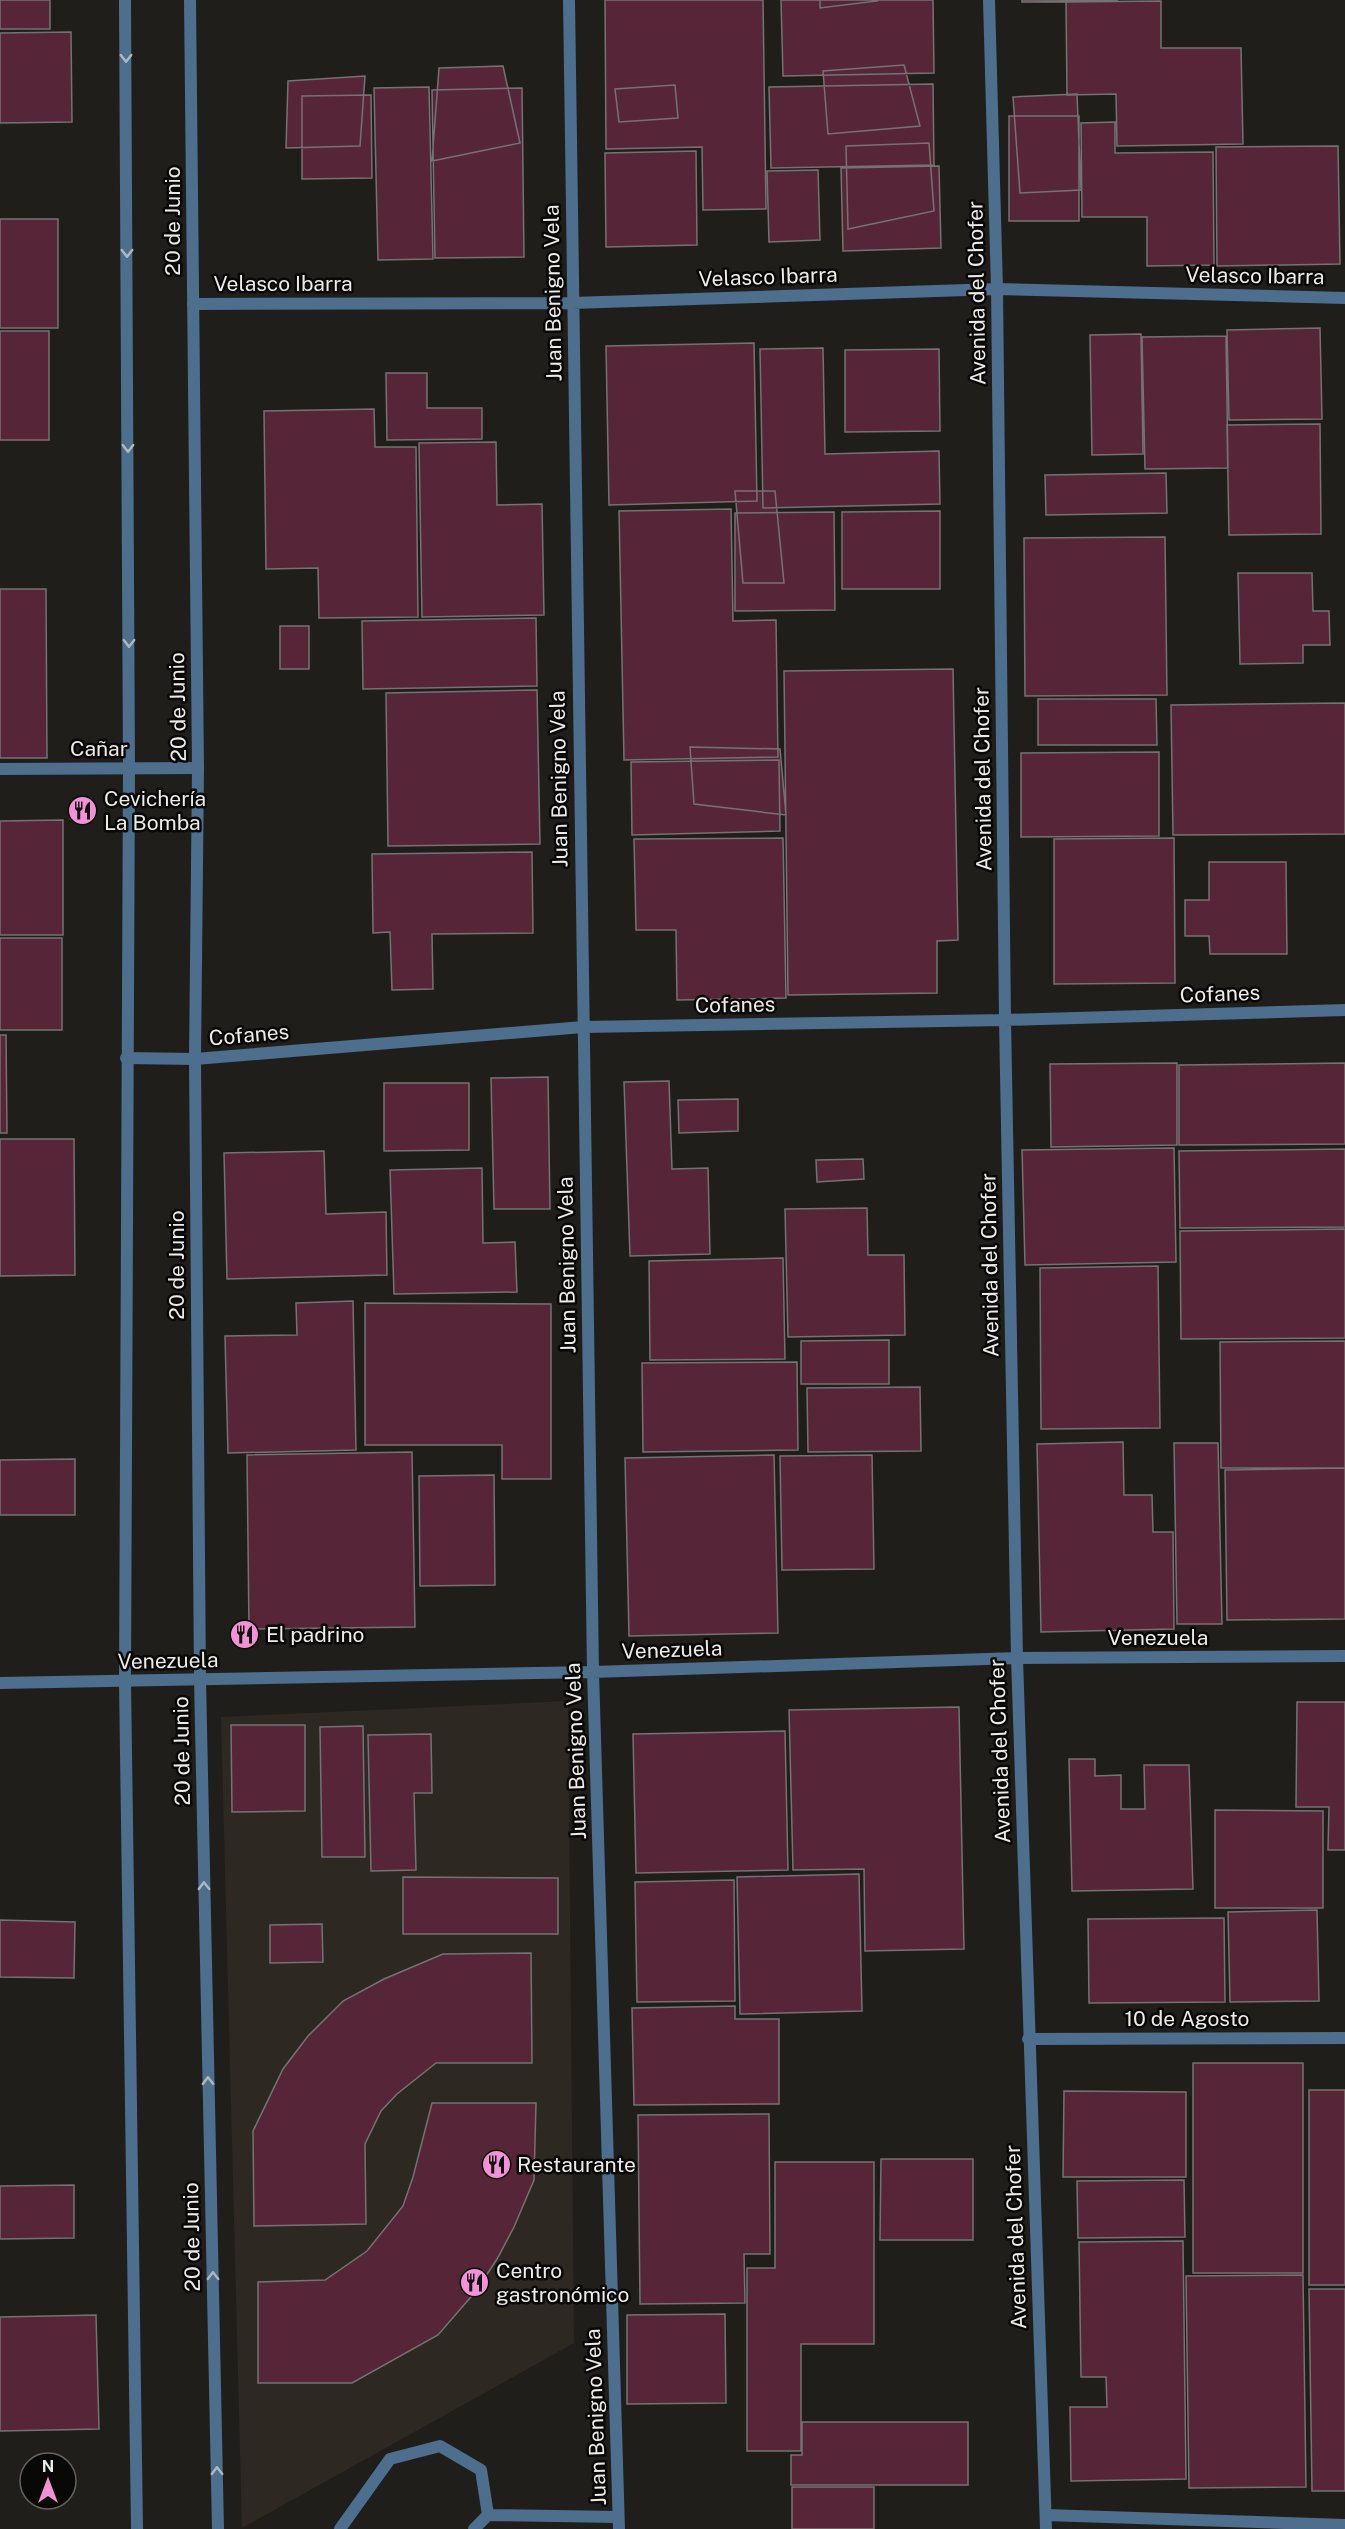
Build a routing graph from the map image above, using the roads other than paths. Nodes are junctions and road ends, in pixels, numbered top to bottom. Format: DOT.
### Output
graph roads {
  1 [pos="125,0"];
  2 [pos="190,0"];
  3 [pos="569,0"];
  4 [pos="989,0"];
  5 [pos="997,289"];
  6 [pos="1345,298"];
  7 [pos="572,303"];
  8 [pos="193,304"];
  9 [pos="129,768"];
  10 [pos="198,768"];
  11 [pos="0,769"];
  12 [pos="1345,1010"];
  13 [pos="1005,1020"];
  14 [pos="583,1027"];
  15 [pos="126,1058"];
  16 [pos="195,1059"];
  17 [pos="1345,1656"];
  18 [pos="1017,1658"];
  19 [pos="593,1672"];
  20 [pos="200,1679"];
  21 [pos="125,1681"];
  22 [pos="0,1683"];
  23 [pos="1345,2038"];
  24 [pos="1028,2039"];
  25 [pos="488,2515"];
  26 [pos="1046,2515"];
  27 [pos="619,2523"];
  28 [pos="1345,2525"];
  29 [pos="137,2529"];
  30 [pos="218,2529"];
  31 [pos="340,2529"];
  32 [pos="474,2529"];
  33 [pos="1046,2529"];
  1 -- 9 [label="street, one-way"];
  2 -- 8 [label="street, 20 de Junio"];
  3 -- 7 [label="street, Juan Benigno Vela"];
  4 -- 5 [label="street, Avenida del Chofer"];
  5 -- 6 [label="street, Velasco Ibarra"];
  5 -- 7 [label="street, Velasco Ibarra"];
  5 -- 13 [label="street, Avenida del Chofer"];
  7 -- 8 [label="street, Velasco Ibarra"];
  7 -- 14 [label="street, Juan Benigno Vela"];
  8 -- 10 [label="street, 20 de Junio"];
  9 -- 10 [label="street, Cañar"];
  9 -- 11 [label="street, Cañar"];
  9 -- 15 [label="street"];
  10 -- 16 [label="street, 20 de Junio"];
  12 -- 13 [label="street, Cofanes"];
  13 -- 14 [label="street, Cofanes"];
  13 -- 18 [label="street, Avenida del Chofer"];
  14 -- 16 [label="street, Cofanes"];
  14 -- 19 [label="street, Juan Benigno Vela"];
  15 -- 16 [label="street, Cofanes"];
  15 -- 21 [label="street"];
  16 -- 20 [label="street, 20 de Junio"];
  17 -- 18 [label="street, Venezuela"];
  18 -- 19 [label="street, Venezuela"];
  18 -- 24 [label="street, Avenida del Chofer"];
  19 -- 20 [label="street, Venezuela"];
  19 -- 27 [label="street, Juan Benigno Vela"];
  20 -- 21 [label="street, Venezuela"];
  30 -- 20 [label="street, 20 de Junio, one-way"];
  21 -- 22 [label="street, Venezuela"];
  21 -- 29 [label="street"];
  23 -- 24 [label="street, 10 de Agosto"];
  24 -- 26 [label="street, Avenida del Chofer"];
  25 -- 27 [label="street"];
  25 -- 31 [label="street"];
  25 -- 32 [label="street"];
  26 -- 28 [label="street"];
  26 -- 33 [label="street, Avenida del Chofer"];
}
